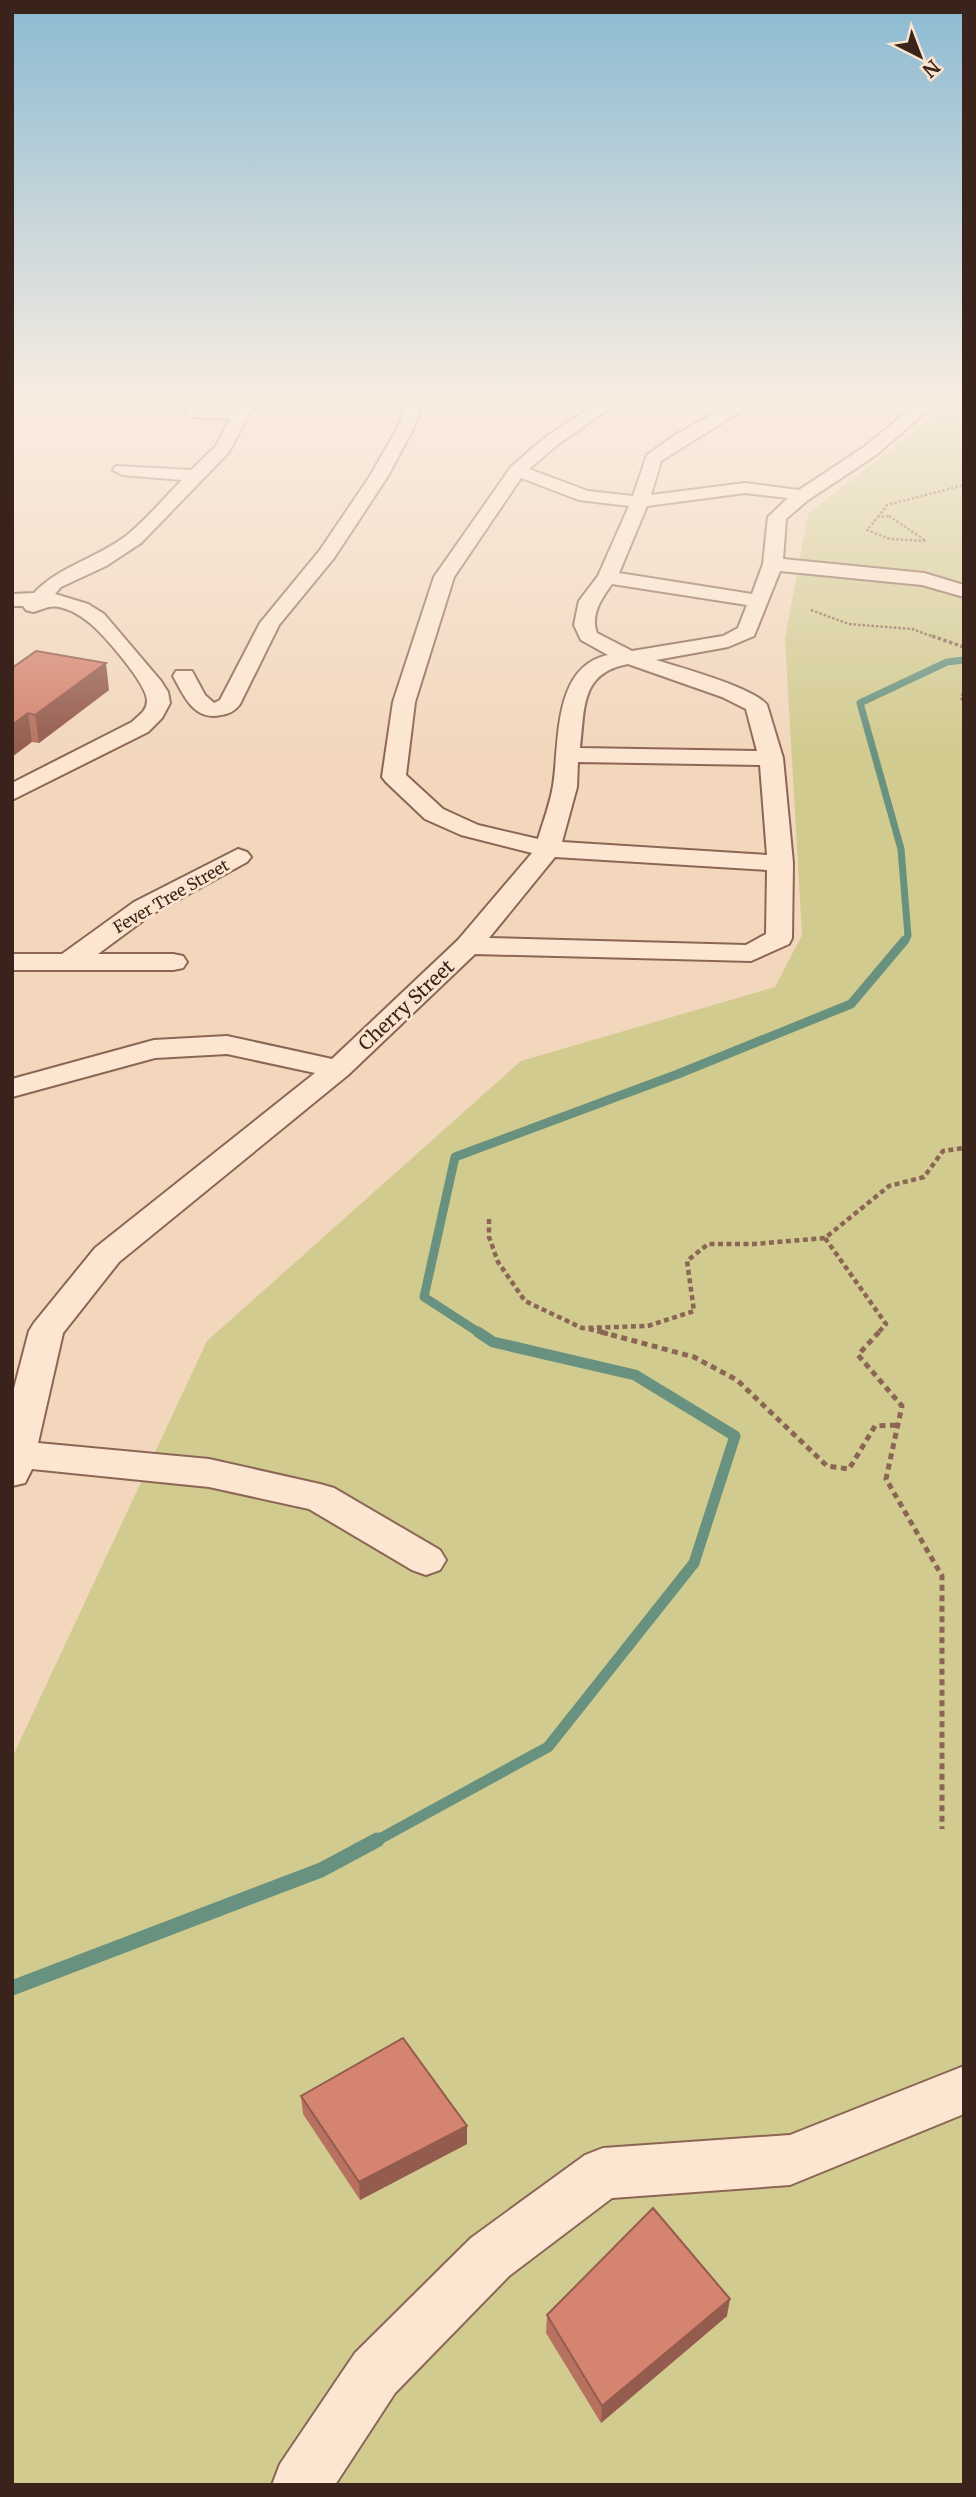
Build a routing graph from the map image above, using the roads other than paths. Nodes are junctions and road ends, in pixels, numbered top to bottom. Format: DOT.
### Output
graph roads {
  1 [pos="154,519"];
  2 [pos="351,519"];
  3 [pos="484,519"];
  4 [pos="633,519"];
  5 [pos="777,519"];
  6 [pos="773,564"];
  7 [pos="607,577"];
  8 [pos="964,591"];
  9 [pos="39,597"];
  10 [pos="12,600"];
  11 [pos="759,601"];
  12 [pos="12,617"];
  13 [pos="627,657"];
  14 [pos="184,676"];
  15 [pos="567,755"];
  16 [pos="771,758"];
  17 [pos="12,793"];
  18 [pos="548,849"];
  19 [pos="238,857"];
  20 [pos="780,863"];
  21 [pos="468,946"];
  22 [pos="71,961"];
  23 [pos="12,962"];
  24 [pos="173,962"];
  25 [pos="338,1069"];
  26 [pos="12,1087"];
  27 [pos="16,1464"];
  28 [pos="426,1560"];
  29 [pos="964,2090"];
  30 [pos="301,2485"];
  1 -- 9 [label="street"];
  2 -- 14 [label="street"];
  3 -- 18 [label="street"];
  4 -- 7 [label="street"];
  5 -- 6 [label="street, Cherry Street"];
  6 -- 8 [label="street"];
  6 -- 11 [label="street, Cherry Street"];
  7 -- 11 [label="street"];
  7 -- 13 [label="street"];
  9 -- 10 [label="street"];
  9 -- 12 [label="street"];
  9 -- 17 [label="street"];
  11 -- 13 [label="street, Cherry Street"];
  13 -- 15 [label="street, Cherry Street"];
  13 -- 16 [label="street"];
  15 -- 16 [label="street"];
  15 -- 18 [label="street, Cherry Street"];
  16 -- 20 [label="street"];
  18 -- 20 [label="street"];
  18 -- 21 [label="street, Cherry Street"];
  19 -- 22 [label="street, Fever Tree Street"];
  20 -- 21 [label="street"];
  21 -- 25 [label="street, Cherry Street"];
  22 -- 23 [label="street"];
  22 -- 24 [label="street"];
  25 -- 26 [label="street"];
  25 -- 27 [label="street, Cherry Street"];
  27 -- 28 [label="street"];
  29 -- 30 [label="street"];
}
